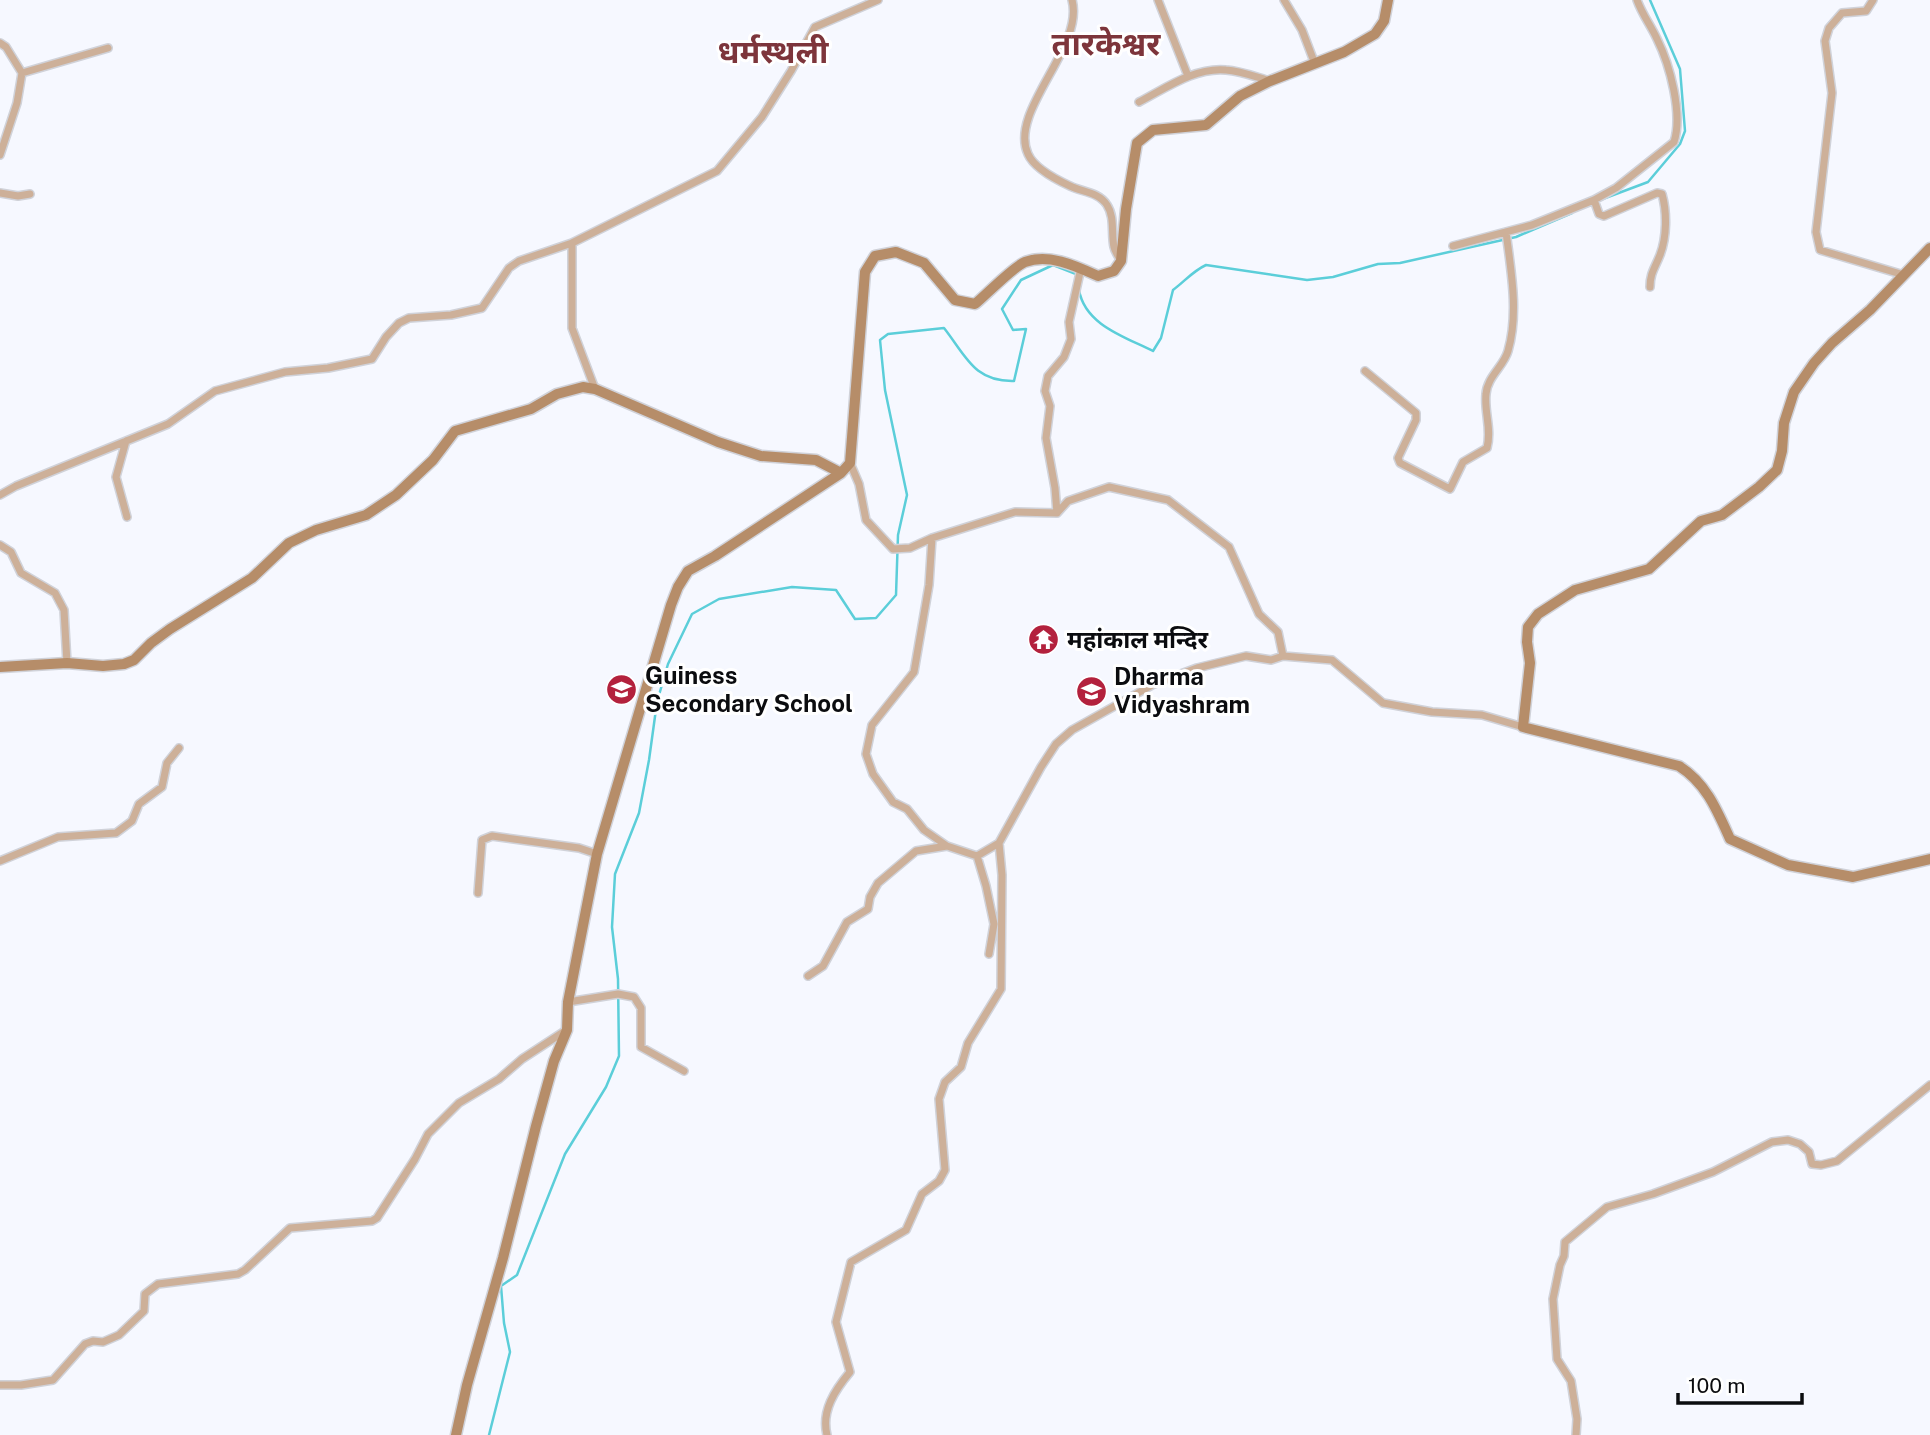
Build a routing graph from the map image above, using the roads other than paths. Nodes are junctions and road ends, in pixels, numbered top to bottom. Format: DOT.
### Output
graph roads {
  1 [pos="878,0"];
  2 [pos="1072,0"];
  3 [pos="1158,0"];
  4 [pos="1284,0"];
  5 [pos="1388,0"];
  6 [pos="1637,0"];
  7 [pos="1872,0"];
  8 [pos="0,43"];
  9 [pos="108,48"];
  10 [pos="1315,64"];
  11 [pos="22,73"];
  12 [pos="1188,76"];
  13 [pos="1269,80"];
  14 [pos="1139,102"];
  15 [pos="0,155"];
  16 [pos="0,193"];
  17 [pos="30,194"];
  18 [pos="1594,200"];
  19 [pos="1506,232"];
  20 [pos="572,243"];
  21 [pos="1453,246"];
  22 [pos="1930,248"];
  23 [pos="1121,261"];
  24 [pos="1081,272"];
  25 [pos="1905,275"];
  26 [pos="1650,287"];
  27 [pos="1365,371"];
  28 [pos="595,389"];
  29 [pos="126,441"];
  30 [pos="850,463"];
  31 [pos="841,473"];
  32 [pos="0,495"];
  33 [pos="1057,513"];
  34 [pos="127,517"];
  35 [pos="932,538"];
  36 [pos="0,545"];
  37 [pos="1283,656"];
  38 [pos="67,663"];
  39 [pos="0,667"];
  40 [pos="1523,727"];
  41 [pos="179,748"];
  42 [pos="999,843"];
  43 [pos="947,846"];
  44 [pos="597,853"];
  45 [pos="977,856"];
  46 [pos="1930,859"];
  47 [pos="0,861"];
  48 [pos="478,893"];
  49 [pos="989,954"];
  50 [pos="808,976"];
  51 [pos="568,1002"];
  52 [pos="567,1030"];
  53 [pos="684,1071"];
  54 [pos="1930,1085"];
  55 [pos="0,1385"];
  56 [pos="456,1435"];
  57 [pos="827,1435"];
  58 [pos="1576,1435"];
  1 -- 20 [label="street"];
  2 -- 23 [label="street"];
  3 -- 12 [label="street"];
  4 -- 10 [label="street"];
  5 -- 10 [label="street"];
  6 -- 18 [label="street"];
  7 -- 25 [label="street"];
  8 -- 11 [label="street"];
  9 -- 11 [label="street"];
  10 -- 13 [label="street"];
  11 -- 15 [label="street"];
  12 -- 13 [label="street"];
  12 -- 14 [label="street"];
  13 -- 23 [label="street"];
  16 -- 17 [label="street"];
  18 -- 19 [label="street"];
  18 -- 26 [label="street"];
  19 -- 21 [label="street"];
  19 -- 27 [label="street"];
  20 -- 28 [label="street"];
  20 -- 29 [label="street"];
  22 -- 25 [label="street"];
  23 -- 24 [label="street"];
  24 -- 30 [label="street"];
  24 -- 33 [label="street"];
  25 -- 40 [label="street"];
  28 -- 31 [label="street"];
  28 -- 38 [label="street"];
  29 -- 32 [label="street"];
  29 -- 34 [label="street"];
  30 -- 31 [label="street"];
  30 -- 35 [label="street"];
  31 -- 44 [label="street"];
  33 -- 35 [label="street"];
  33 -- 37 [label="street"];
  35 -- 43 [label="street"];
  36 -- 38 [label="street"];
  37 -- 40 [label="street"];
  37 -- 42 [label="street"];
  38 -- 39 [label="street"];
  40 -- 46 [label="street"];
  41 -- 47 [label="street"];
  42 -- 45 [label="street"];
  42 -- 57 [label="street"];
  43 -- 45 [label="street"];
  43 -- 50 [label="street"];
  44 -- 48 [label="street"];
  44 -- 51 [label="street"];
  45 -- 49 [label="street"];
  51 -- 52 [label="street"];
  51 -- 53 [label="street"];
  52 -- 55 [label="street"];
  52 -- 56 [label="street"];
  54 -- 58 [label="street"];
}
